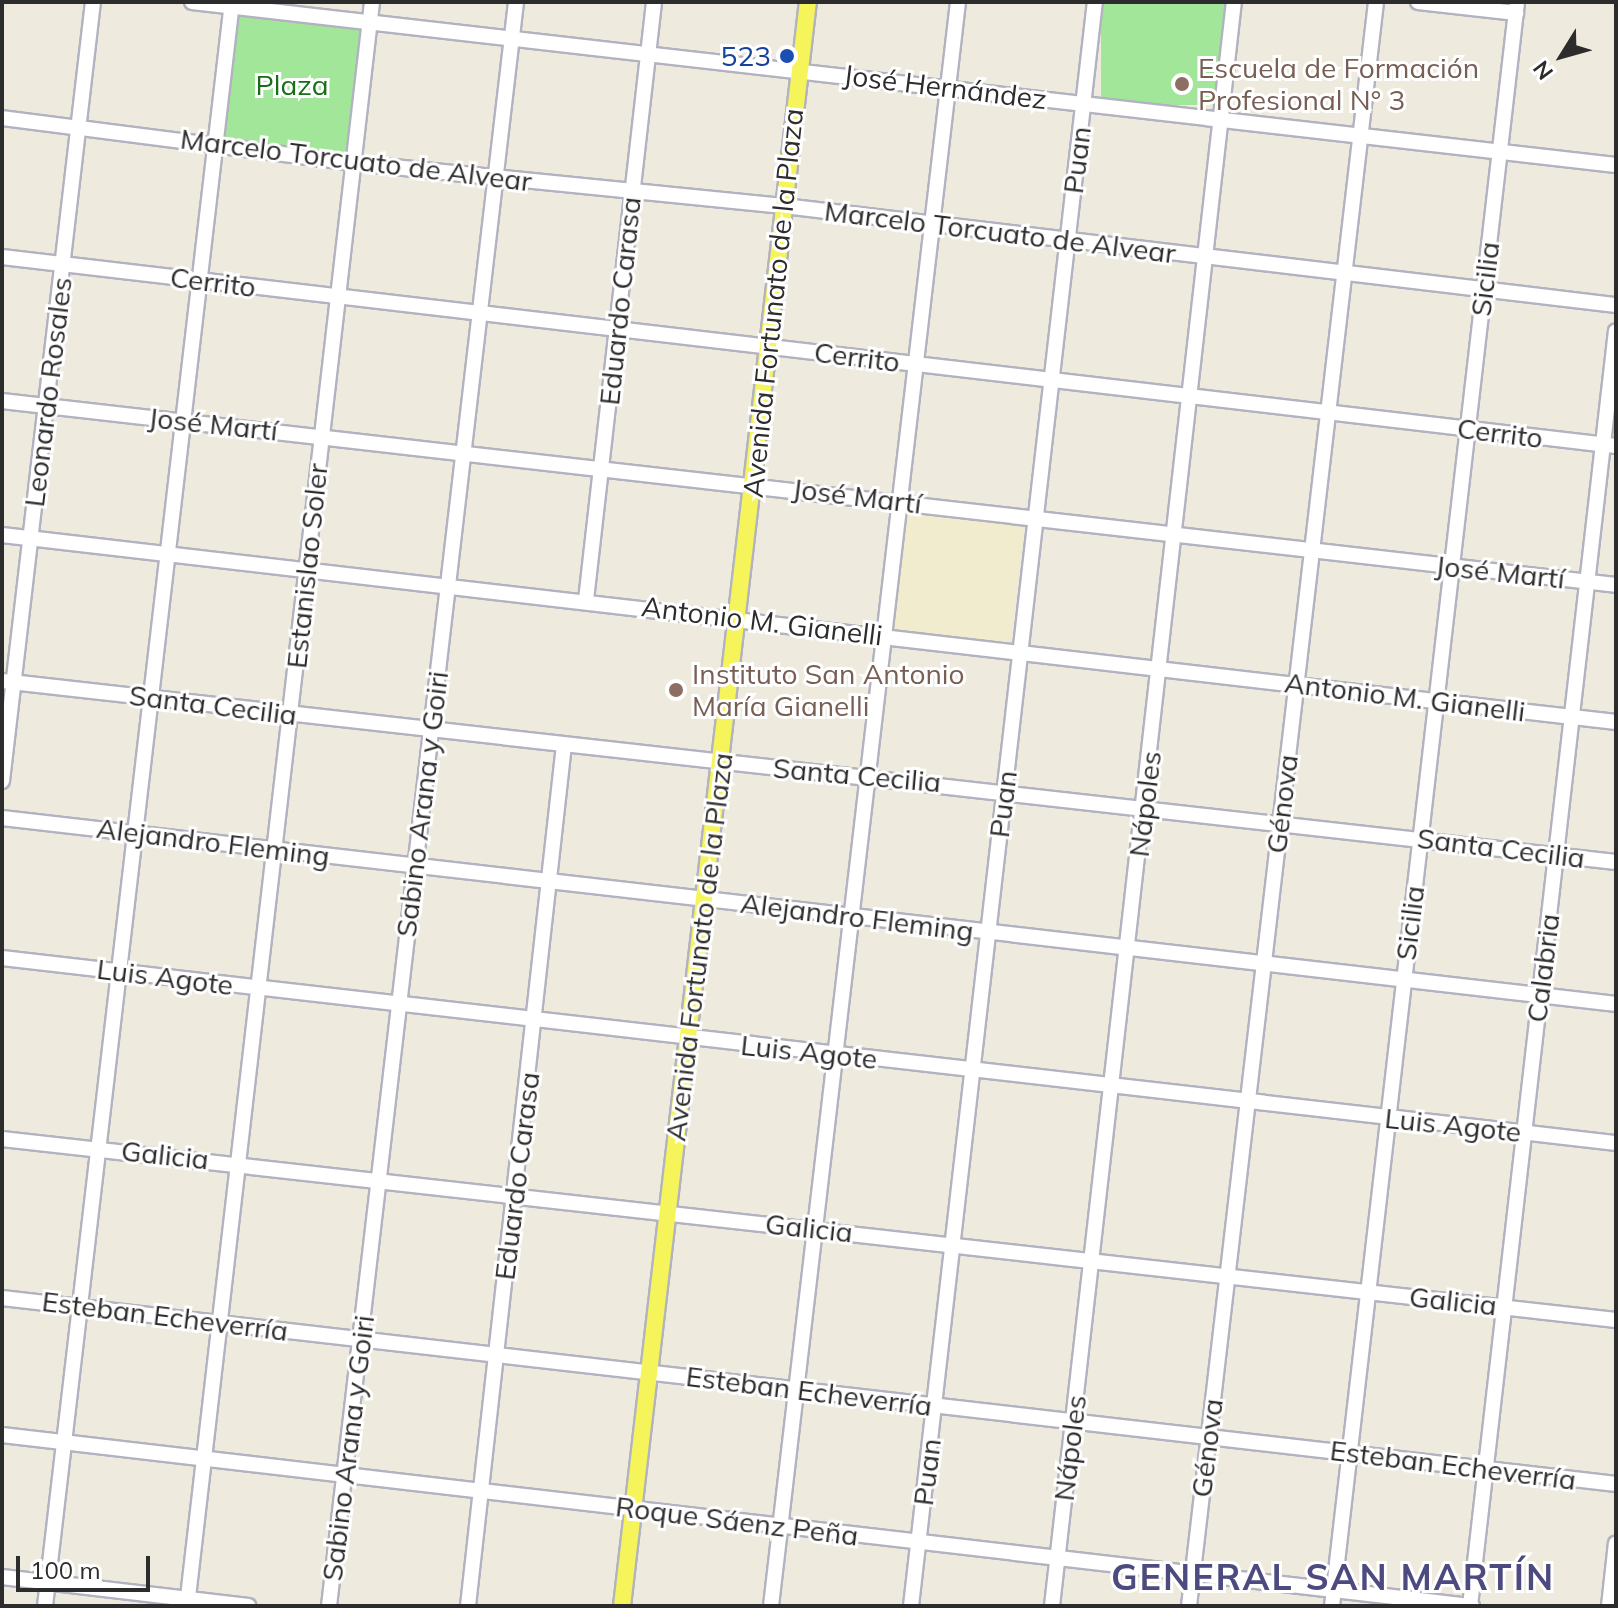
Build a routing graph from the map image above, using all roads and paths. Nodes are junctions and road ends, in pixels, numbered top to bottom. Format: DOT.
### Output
graph roads {
  1 [pos="93,2"];
  2 [pos="192,2"];
  3 [pos="372,2"];
  4 [pos="516,2"];
  5 [pos="654,2"];
  6 [pos="808,2"];
  7 [pos="958,2"];
  8 [pos="1095,2"];
  9 [pos="1234,2"];
  10 [pos="1376,2"];
  11 [pos="1418,2"];
  12 [pos="232,4"];
  13 [pos="1516,8"];
  14 [pos="370,20"];
  15 [pos="512,37"];
  16 [pos="648,53"];
  17 [pos="800,70"];
  18 [pos="948,87"];
  19 [pos="1084,103"];
  20 [pos="2,118"];
  21 [pos="1220,119"];
  22 [pos="78,127"];
  23 [pos="1360,135"];
  24 [pos="214,144"];
  25 [pos="1500,152"];
  26 [pos="353,163"];
  27 [pos="1616,165"];
  28 [pos="495,177"];
  29 [pos="632,191"];
  30 [pos="784,206"];
  31 [pos="932,224"];
  32 [pos="1068,240"];
  33 [pos="1204,256"];
  34 [pos="2,257"];
  35 [pos="63,264"];
  36 [pos="1344,273"];
  37 [pos="199,280"];
  38 [pos="1483,290"];
  39 [pos="337,296"];
  40 [pos="1616,305"];
  41 [pos="480,313"];
  42 [pos="617,329"];
  43 [pos="1616,331"];
  44 [pos="768,347"];
  45 [pos="916,364"];
  46 [pos="1052,380"];
  47 [pos="1193,397"];
  48 [pos="2,401"];
  49 [pos="46,406"];
  50 [pos="1328,413"];
  51 [pos="180,421"];
  52 [pos="1467,429"];
  53 [pos="321,436"];
  54 [pos="1610,446"];
  55 [pos="464,452"];
  56 [pos="601,467"];
  57 [pos="753,483"];
  58 [pos="900,501"];
  59 [pos="1036,519"];
  60 [pos="2,535"];
  61 [pos="1177,535"];
  62 [pos="31,538"];
  63 [pos="168,551"];
  64 [pos="1312,551"];
  65 [pos="306,567"];
  66 [pos="1451,567"];
  67 [pos="1587,582"];
  68 [pos="448,584"];
  69 [pos="1616,585"];
  70 [pos="586,600"];
  71 [pos="737,618"];
  72 [pos="885,635"];
  73 [pos="1021,651"];
  74 [pos="1161,668"];
  75 [pos="8,681"];
  76 [pos="1296,684"];
  77 [pos="153,698"];
  78 [pos="1436,700"];
  79 [pos="290,714"];
  80 [pos="1572,717"];
  81 [pos="1616,722"];
  82 [pos="431,730"];
  83 [pos="564,745"];
  84 [pos="720,763"];
  85 [pos="869,774"];
  86 [pos="2,781"];
  87 [pos="1005,790"];
  88 [pos="1145,807"];
  89 [pos="2,818"];
  90 [pos="1280,823"];
  91 [pos="138,833"];
  92 [pos="1419,839"];
  93 [pos="274,849"];
  94 [pos="1556,855"];
  95 [pos="1616,862"];
  96 [pos="416,865"];
  97 [pos="548,880"];
  98 [pos="703,898"];
  99 [pos="852,919"];
  100 [pos="988,934"];
  101 [pos="1128,949"];
  102 [pos="2,958"];
  103 [pos="1264,965"];
  104 [pos="122,972"];
  105 [pos="1403,980"];
  106 [pos="259,988"];
  107 [pos="1540,996"];
  108 [pos="396,1004"];
  109 [pos="1616,1004"];
  110 [pos="536,1020"];
  111 [pos="689,1038"];
  112 [pos="836,1055"];
  113 [pos="973,1070"];
  114 [pos="1112,1086"];
  115 [pos="1248,1102"];
  116 [pos="1387,1117"];
  117 [pos="1524,1133"];
  118 [pos="2,1139"];
  119 [pos="1616,1143"];
  120 [pos="99,1147"];
  121 [pos="238,1163"];
  122 [pos="379,1179"];
  123 [pos="514,1195"];
  124 [pos="668,1212"];
  125 [pos="816,1229"];
  126 [pos="953,1245"];
  127 [pos="1092,1260"];
  128 [pos="1227,1276"];
  129 [pos="1367,1292"];
  130 [pos="2,1298"];
  131 [pos="80,1307"];
  132 [pos="1504,1307"];
  133 [pos="1616,1320"];
  134 [pos="220,1323"];
  135 [pos="361,1339"];
  136 [pos="496,1355"];
  137 [pos="650,1372"];
  138 [pos="797,1389"];
  139 [pos="934,1405"];
  140 [pos="1073,1421"];
  141 [pos="2,1435"];
  142 [pos="1208,1437"];
  143 [pos="65,1443"];
  144 [pos="1348,1453"];
  145 [pos="205,1459"];
  146 [pos="1486,1469"];
  147 [pos="345,1475"];
  148 [pos="1616,1484"];
  149 [pos="481,1491"];
  150 [pos="634,1509"];
  151 [pos="781,1526"];
  152 [pos="919,1542"];
  153 [pos="1616,1543"];
  154 [pos="1057,1558"];
  155 [pos="1193,1573"];
  156 [pos="2,1577"];
  157 [pos="48,1583"];
  158 [pos="1334,1590"];
  159 [pos="188,1602"];
  160 [pos="45,1606"];
  161 [pos="248,1606"];
  162 [pos="329,1606"];
  163 [pos="468,1606"];
  164 [pos="622,1606"];
  165 [pos="771,1606"];
  166 [pos="911,1606"];
  167 [pos="1052,1606"];
  168 [pos="1189,1606"];
  169 [pos="1332,1606"];
  170 [pos="1471,1606"];
  171 [pos="1609,1606"];
  1 -- 22 [label="street, Leonardo Rosales"];
  2 -- 12 [label="street"];
  3 -- 14 [label="street, Estanislao Soler"];
  4 -- 15 [label="street, Sabino Arana y Goiri"];
  5 -- 16 [label="street, Eduardo Carasa"];
  6 -- 17 [label="main road, Avenida Fortunato de la Plaza"];
  7 -- 18 [label="street"];
  8 -- 19 [label="street, Puan"];
  9 -- 21 [label="street, Nápoles"];
  10 -- 23 [label="street, Génova"];
  11 -- 13 [label="street"];
  12 -- 14 [label="street, José Hernández"];
  12 -- 24 [label="street"];
  13 -- 25 [label="street, Sicilia"];
  14 -- 15 [label="street, José Hernández"];
  14 -- 26 [label="street, Estanislao Soler"];
  15 -- 16 [label="street, José Hernández"];
  15 -- 28 [label="street, Sabino Arana y Goiri"];
  16 -- 17 [label="street, José Hernández"];
  16 -- 29 [label="street, Eduardo Carasa"];
  17 -- 18 [label="street, José Hernández"];
  17 -- 30 [label="main road, Avenida Fortunato de la Plaza"];
  18 -- 19 [label="street, José Hernández"];
  18 -- 31 [label="street"];
  19 -- 21 [label="street, José Hernández"];
  19 -- 32 [label="street, Puan"];
  20 -- 22 [label="street, Marcelo Torcuato de Alvear"];
  21 -- 23 [label="street, José Hernández"];
  21 -- 33 [label="street, Nápoles"];
  22 -- 24 [label="street, Marcelo Torcuato de Alvear"];
  22 -- 35 [label="street, Leonardo Rosales"];
  23 -- 25 [label="street, José Hernández"];
  23 -- 36 [label="street, Génova"];
  24 -- 26 [label="street, Marcelo Torcuato de Alvear"];
  24 -- 37 [label="street"];
  25 -- 27 [label="street, José Hernández"];
  25 -- 38 [label="street, Sicilia"];
  26 -- 28 [label="street, Marcelo Torcuato de Alvear"];
  26 -- 39 [label="street, Estanislao Soler"];
  28 -- 29 [label="street, Marcelo Torcuato de Alvear"];
  28 -- 41 [label="street, Sabino Arana y Goiri"];
  29 -- 30 [label="street, Marcelo Torcuato de Alvear"];
  29 -- 42 [label="street, Eduardo Carasa"];
  30 -- 31 [label="street, Marcelo Torcuato de Alvear"];
  30 -- 44 [label="main road, Avenida Fortunato de la Plaza"];
  31 -- 32 [label="street, Marcelo Torcuato de Alvear"];
  31 -- 45 [label="street"];
  32 -- 33 [label="street, Marcelo Torcuato de Alvear"];
  32 -- 46 [label="street, Puan"];
  33 -- 36 [label="street, Marcelo Torcuato de Alvear"];
  33 -- 47 [label="street, Nápoles"];
  34 -- 35 [label="street, Cerrito"];
  35 -- 37 [label="street, Cerrito"];
  35 -- 49 [label="street, Leonardo Rosales"];
  36 -- 38 [label="street, Marcelo Torcuato de Alvear"];
  36 -- 50 [label="street, Génova"];
  37 -- 39 [label="street, Cerrito"];
  37 -- 51 [label="street"];
  38 -- 40 [label="street, Marcelo Torcuato de Alvear"];
  38 -- 52 [label="street, Sicilia"];
  39 -- 41 [label="street, Cerrito"];
  39 -- 53 [label="street, Estanislao Soler"];
  41 -- 42 [label="street, Cerrito"];
  41 -- 55 [label="street, Sabino Arana y Goiri"];
  42 -- 44 [label="street, Cerrito"];
  42 -- 56 [label="street, Eduardo Carasa"];
  43 -- 54 [label="street, Calabria"];
  44 -- 45 [label="street, Cerrito"];
  44 -- 57 [label="main road, Avenida Fortunato de la Plaza"];
  45 -- 46 [label="street, Cerrito"];
  45 -- 58 [label="street"];
  46 -- 47 [label="street, Cerrito"];
  46 -- 59 [label="street, Puan"];
  47 -- 50 [label="street, Cerrito"];
  47 -- 61 [label="street, Nápoles"];
  48 -- 49 [label="street, José Martí"];
  49 -- 51 [label="street, José Martí"];
  49 -- 62 [label="street, Leonardo Rosales"];
  50 -- 52 [label="street, Cerrito"];
  50 -- 64 [label="street, Génova"];
  51 -- 53 [label="street, José Martí"];
  51 -- 63 [label="street"];
  52 -- 54 [label="street, Cerrito"];
  52 -- 66 [label="street, Sicilia"];
  53 -- 55 [label="street, José Martí"];
  53 -- 65 [label="street, Estanislao Soler"];
  54 -- 67 [label="street, Calabria"];
  55 -- 56 [label="street, José Martí"];
  55 -- 68 [label="street, Sabino Arana y Goiri"];
  56 -- 57 [label="street, José Martí"];
  56 -- 70 [label="street, Eduardo Carasa"];
  57 -- 58 [label="street, José Martí"];
  57 -- 71 [label="main road, Avenida Fortunato de la Plaza"];
  58 -- 59 [label="street, José Martí"];
  58 -- 72 [label="street"];
  59 -- 61 [label="street, José Martí"];
  59 -- 73 [label="street, Puan"];
  60 -- 62 [label="street, Antonio M. Gianelli"];
  61 -- 64 [label="street, José Martí"];
  61 -- 74 [label="street, Nápoles"];
  62 -- 63 [label="street, Antonio M. Gianelli"];
  62 -- 75 [label="street, Leonardo Rosales"];
  63 -- 65 [label="street, Antonio M. Gianelli"];
  63 -- 77 [label="street"];
  64 -- 66 [label="street, José Martí"];
  64 -- 76 [label="street, Génova"];
  65 -- 68 [label="street, Antonio M. Gianelli"];
  65 -- 79 [label="street, Estanislao Soler"];
  66 -- 67 [label="street, José Martí"];
  66 -- 78 [label="street, Sicilia"];
  67 -- 69 [label="street, José Martí"];
  67 -- 80 [label="street, Calabria"];
  68 -- 70 [label="street, Antonio M. Gianelli"];
  68 -- 82 [label="street, Sabino Arana y Goiri"];
  70 -- 71 [label="street, Antonio M. Gianelli"];
  71 -- 72 [label="street, Antonio M. Gianelli"];
  71 -- 84 [label="main road, Avenida Fortunato de la Plaza"];
  72 -- 73 [label="street, Antonio M. Gianelli"];
  72 -- 85 [label="street"];
  73 -- 74 [label="street, Antonio M. Gianelli"];
  73 -- 87 [label="street, Puan"];
  74 -- 76 [label="street, Antonio M. Gianelli"];
  74 -- 88 [label="street, Nápoles"];
  75 -- 77 [label="street, Santa Cecilia"];
  75 -- 86 [label="street, Leonardo Rosales"];
  76 -- 78 [label="street, Antonio M. Gianelli"];
  76 -- 90 [label="street, Génova"];
  77 -- 79 [label="street, Santa Cecilia"];
  77 -- 91 [label="street"];
  78 -- 80 [label="street, Antonio M. Gianelli"];
  78 -- 92 [label="street, Sicilia"];
  79 -- 82 [label="street, Santa Cecilia"];
  79 -- 93 [label="street, Estanislao Soler"];
  80 -- 81 [label="street, Antonio M. Gianelli"];
  80 -- 94 [label="street, Calabria"];
  82 -- 83 [label="street, Santa Cecilia"];
  82 -- 96 [label="street, Sabino Arana y Goiri"];
  83 -- 84 [label="street, Santa Cecilia"];
  83 -- 97 [label="street, Eduardo Carasa"];
  84 -- 85 [label="street, Santa Cecilia"];
  84 -- 98 [label="main road, Avenida Fortunato de la Plaza"];
  85 -- 87 [label="street, Santa Cecilia"];
  85 -- 99 [label="street"];
  87 -- 88 [label="street, Santa Cecilia"];
  87 -- 100 [label="street, Puan"];
  88 -- 90 [label="street, Santa Cecilia"];
  88 -- 101 [label="street, Nápoles"];
  89 -- 91 [label="street, Alejandro Fleming"];
  90 -- 92 [label="street, Santa Cecilia"];
  90 -- 103 [label="street, Génova"];
  91 -- 93 [label="street, Alejandro Fleming"];
  91 -- 104 [label="street"];
  92 -- 94 [label="street, Santa Cecilia"];
  92 -- 105 [label="street, Sicilia"];
  93 -- 96 [label="street, Alejandro Fleming"];
  93 -- 106 [label="street, Estanislao Soler"];
  94 -- 95 [label="street, Santa Cecilia"];
  94 -- 107 [label="street, Calabria"];
  96 -- 97 [label="street, Alejandro Fleming"];
  96 -- 108 [label="street, Sabino Arana y Goiri"];
  97 -- 98 [label="street, Alejandro Fleming"];
  97 -- 110 [label="street, Eduardo Carasa"];
  98 -- 99 [label="street, Alejandro Fleming"];
  98 -- 111 [label="main road, Avenida Fortunato de la Plaza"];
  99 -- 100 [label="street, Alejandro Fleming"];
  99 -- 112 [label="street"];
  100 -- 101 [label="street, Alejandro Fleming"];
  100 -- 113 [label="street, Puan"];
  101 -- 103 [label="street, Alejandro Fleming"];
  101 -- 114 [label="street, Nápoles"];
  102 -- 104 [label="street, Luis Agote"];
  103 -- 105 [label="street, Alejandro Fleming"];
  103 -- 115 [label="street, Génova"];
  104 -- 106 [label="street, Luis Agote"];
  104 -- 120 [label="street"];
  105 -- 107 [label="street, Alejandro Fleming"];
  105 -- 116 [label="street, Sicilia"];
  106 -- 108 [label="street, Luis Agote"];
  106 -- 121 [label="street, Estanislao Soler"];
  107 -- 109 [label="street, Alejandro Fleming"];
  107 -- 117 [label="street, Calabria"];
  108 -- 110 [label="street, Luis Agote"];
  108 -- 122 [label="street, Sabino Arana y Goiri"];
  110 -- 111 [label="street, Luis Agote"];
  110 -- 123 [label="street, Eduardo Carasa"];
  111 -- 112 [label="street, Luis Agote"];
  111 -- 124 [label="main road, Avenida Fortunato de la Plaza"];
  112 -- 113 [label="street, Luis Agote"];
  112 -- 125 [label="street"];
  113 -- 114 [label="street, Luis Agote"];
  113 -- 126 [label="street, Puan"];
  114 -- 115 [label="street, Luis Agote"];
  114 -- 127 [label="street, Nápoles"];
  115 -- 116 [label="street, Luis Agote"];
  115 -- 128 [label="street, Génova"];
  116 -- 117 [label="street, Luis Agote"];
  116 -- 129 [label="street, Sicilia"];
  117 -- 119 [label="street, Luis Agote"];
  117 -- 132 [label="street, Calabria"];
  118 -- 120 [label="street, Galicia"];
  120 -- 121 [label="street, Galicia"];
  120 -- 131 [label="street"];
  121 -- 122 [label="street, Galicia"];
  121 -- 134 [label="street, Estanislao Soler"];
  122 -- 123 [label="street, Galicia"];
  122 -- 135 [label="street, Sabino Arana y Goiri"];
  123 -- 124 [label="street, Galicia"];
  123 -- 136 [label="street, Eduardo Carasa"];
  124 -- 125 [label="street, Galicia"];
  124 -- 137 [label="main road, Avenida Fortunato de la Plaza"];
  125 -- 126 [label="street, Galicia"];
  125 -- 138 [label="street"];
  126 -- 127 [label="street, Galicia"];
  126 -- 139 [label="street, Puan"];
  127 -- 128 [label="street, Galicia"];
  127 -- 140 [label="street, Nápoles"];
  128 -- 129 [label="street, Galicia"];
  128 -- 142 [label="street, Génova"];
  129 -- 132 [label="street, Galicia"];
  129 -- 144 [label="street, Sicilia"];
  130 -- 131 [label="street, Esteban Echeverría"];
  131 -- 134 [label="street, Esteban Echeverría"];
  131 -- 143 [label="street"];
  132 -- 133 [label="street, Galicia"];
  132 -- 146 [label="street, Calabria"];
  134 -- 135 [label="street, Esteban Echeverría"];
  134 -- 145 [label="street, Estanislao Soler"];
  135 -- 136 [label="street, Esteban Echeverría"];
  135 -- 147 [label="street, Sabino Arana y Goiri"];
  136 -- 137 [label="street, Esteban Echeverría"];
  136 -- 149 [label="street, Eduardo Carasa"];
  137 -- 138 [label="street, Esteban Echeverría"];
  137 -- 150 [label="main road, Avenida Fortunato de la Plaza"];
  138 -- 139 [label="street, Esteban Echeverría"];
  138 -- 151 [label="street"];
  139 -- 140 [label="street, Esteban Echeverría"];
  139 -- 152 [label="street, Puan"];
  140 -- 142 [label="street, Esteban Echeverría"];
  140 -- 154 [label="street, Nápoles"];
  141 -- 143 [label="street, Roque Sáenz Peña"];
  142 -- 144 [label="street, Esteban Echeverría"];
  142 -- 155 [label="street, Génova"];
  143 -- 145 [label="street, Roque Sáenz Peña"];
  143 -- 157 [label="street"];
  144 -- 146 [label="street, Esteban Echeverría"];
  144 -- 158 [label="street, Sicilia"];
  145 -- 147 [label="street, Roque Sáenz Peña"];
  145 -- 159 [label="street, Estanislao Soler"];
  146 -- 148 [label="street, Esteban Echeverría"];
  146 -- 170 [label="street, Calabria"];
  147 -- 149 [label="street, Roque Sáenz Peña"];
  147 -- 162 [label="street, Sabino Arana y Goiri"];
  149 -- 150 [label="street, Roque Sáenz Peña"];
  149 -- 163 [label="street, Eduardo Carasa"];
  150 -- 151 [label="street, Roque Sáenz Peña"];
  150 -- 164 [label="main road, Avenida Fortunato de la Plaza"];
  151 -- 152 [label="street, Roque Sáenz Peña"];
  151 -- 165 [label="street"];
  152 -- 154 [label="street, Roque Sáenz Peña"];
  152 -- 166 [label="street, Puan"];
  153 -- 171 [label="street"];
  154 -- 155 [label="street, Roque Sáenz Peña"];
  154 -- 167 [label="street, Nápoles"];
  155 -- 158 [label="street, Roque Sáenz Peña"];
  155 -- 168 [label="street, Génova"];
  156 -- 157 [label="street"];
  157 -- 159 [label="street"];
  157 -- 160 [label="street"];
  158 -- 169 [label="street, Sicilia"];
  158 -- 170 [label="street, Roque Sáenz Peña"];
  159 -- 161 [label="street"];
}
